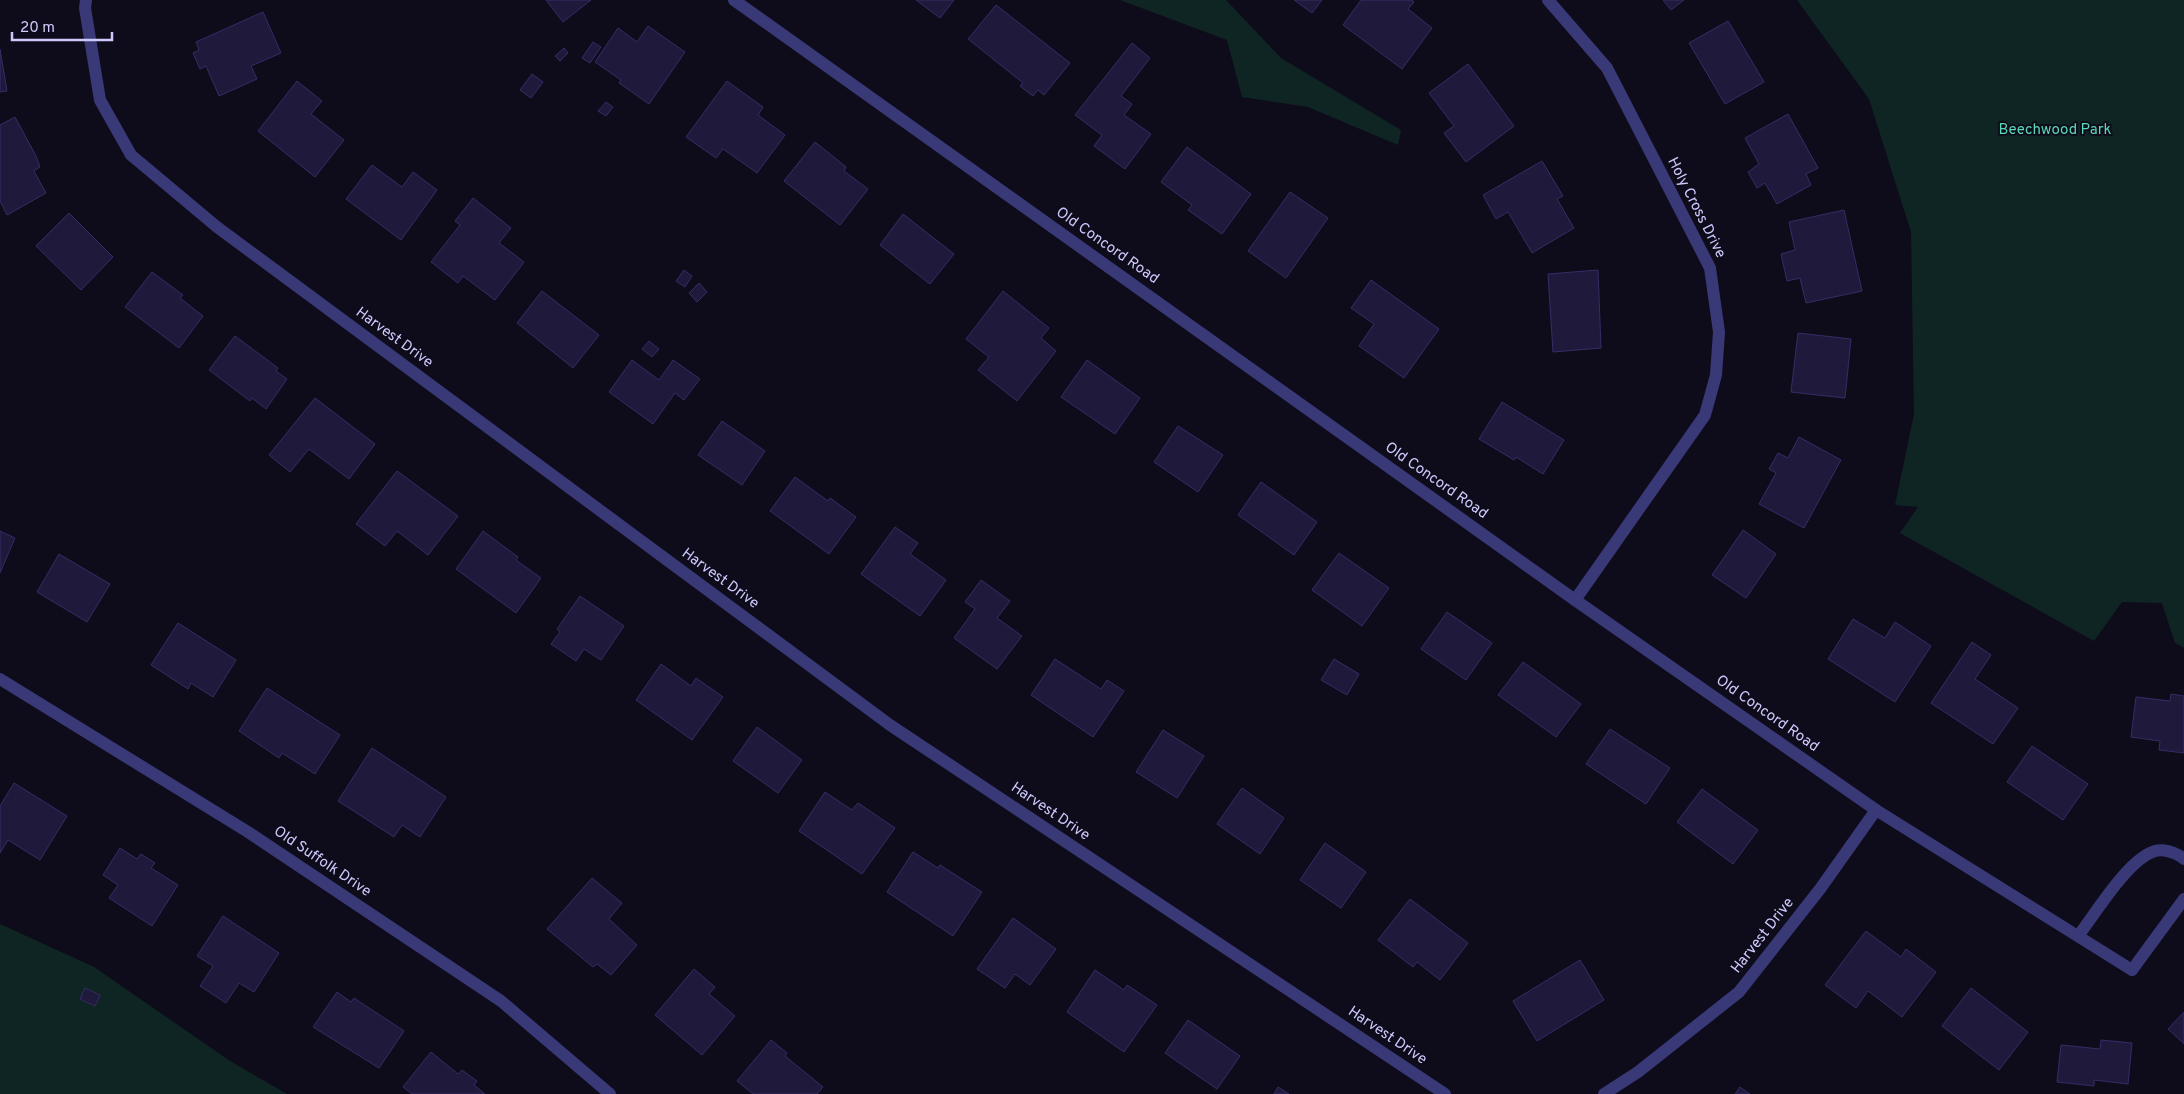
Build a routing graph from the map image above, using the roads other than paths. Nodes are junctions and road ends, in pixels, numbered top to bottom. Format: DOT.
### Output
graph roads {
  1 [pos="86,0"];
  2 [pos="734,0"];
  3 [pos="1548,0"];
  4 [pos="1575,600"];
  5 [pos="0,679"];
  6 [pos="1876,810"];
  7 [pos="2184,859"];
  8 [pos="2184,899"];
  9 [pos="2078,936"];
  10 [pos="610,1094"];
  11 [pos="1445,1094"];
  12 [pos="1604,1094"];
  1 -- 11 [label="street, Harvest Drive"];
  2 -- 4 [label="street, Old Concord Road"];
  3 -- 4 [label="street, Holy Cross Drive"];
  4 -- 6 [label="street, Old Concord Road"];
  5 -- 10 [label="street, Old Suffolk Drive"];
  6 -- 9 [label="street, Old Concord Road"];
  6 -- 12 [label="street, Harvest Drive"];
  7 -- 9 [label="street"];
  8 -- 9 [label="street, Old Concord Road"];
}
